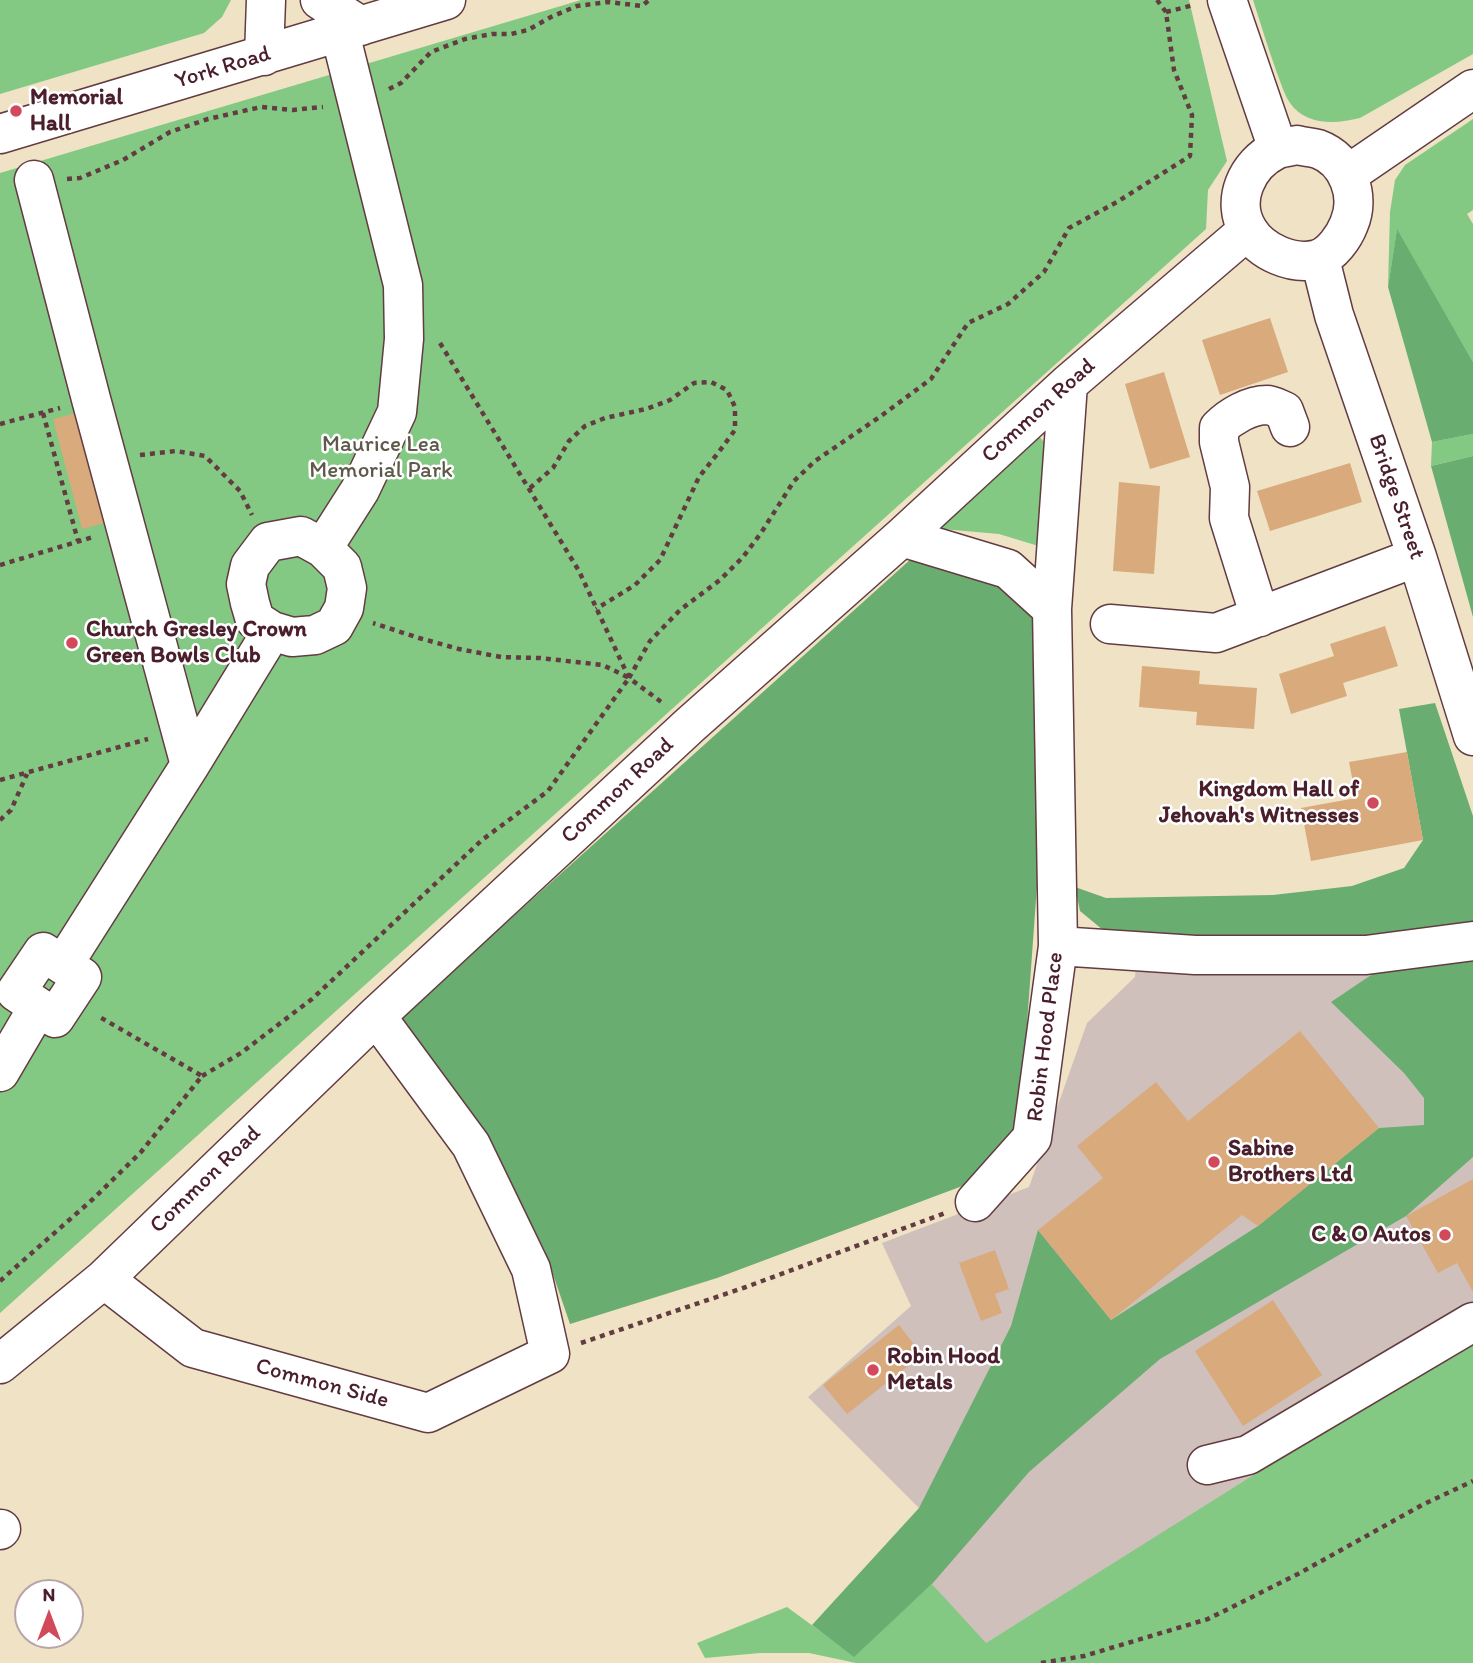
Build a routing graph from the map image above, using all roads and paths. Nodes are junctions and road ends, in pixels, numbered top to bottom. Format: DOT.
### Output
graph roads {
  1 [pos="266,0"];
  2 [pos="320,0"];
  3 [pos="446,0"];
  4 [pos="649,0"];
  5 [pos="1157,0"];
  6 [pos="1214,1"];
  7 [pos="1166,12"];
  8 [pos="351,29"];
  9 [pos="264,56"];
  10 [pos="1473,89"];
  11 [pos="357,99"];
  12 [pos="0,134"];
  13 [pos="1278,149"];
  14 [pos="1348,175"];
  15 [pos="34,180"];
  16 [pos="1248,230"];
  17 [pos="1320,258"];
  18 [pos="404,339"];
  19 [pos="1068,384"];
  20 [pos="91,399"];
  21 [pos="43,413"];
  22 [pos="0,424"];
  23 [pos="1290,426"];
  24 [pos="109,464"];
  25 [pos="530,488"];
  26 [pos="126,528"];
  27 [pos="902,537"];
  28 [pos="78,541"];
  29 [pos="268,542"];
  30 [pos="323,548"];
  31 [pos="1417,557"];
  32 [pos="0,565"];
  33 [pos="344,608"];
  34 [pos="596,609"];
  35 [pos="1052,609"];
  36 [pos="1260,617"];
  37 [pos="1110,624"];
  38 [pos="272,631"];
  39 [pos="629,678"];
  40 [pos="690,725"];
  41 [pos="1473,736"];
  42 [pos="186,747"];
  43 [pos="28,773"];
  44 [pos="0,780"];
  45 [pos="0,820"];
  46 [pos="1473,941"];
  47 [pos="1058,946"];
  48 [pos="57,990"];
  49 [pos="376,1016"];
  50 [pos="0,1072"];
  51 [pos="202,1076"];
  52 [pos="975,1202"];
  53 [pos="104,1279"];
  54 [pos="0,1281"];
  55 [pos="1473,1322"];
  56 [pos="550,1354"];
  57 [pos="0,1364"];
  58 [pos="1207,1465"];
  59 [pos="1473,1480"];
  60 [pos="1041,1663"];
  1 -- 9 [label="street"];
  2 -- 8 [label="street"];
  3 -- 8 [label="street, York Road"];
  4 -- 11 [label="path"];
  5 -- 7 [label="path"];
  6 -- 7 [label="path"];
  6 -- 13 [label="street"];
  7 -- 39 [label="path"];
  8 -- 9 [label="street, York Road"];
  8 -- 11 [label="street"];
  9 -- 12 [label="street, York Road"];
  10 -- 14 [label="street"];
  11 -- 15 [label="path"];
  11 -- 18 [label="street"];
  13 -- 14 [label="street"];
  13 -- 16 [label="street"];
  14 -- 17 [label="street"];
  15 -- 20 [label="street"];
  16 -- 17 [label="street"];
  16 -- 19 [label="street, Common Road"];
  17 -- 31 [label="street, Bridge Street"];
  18 -- 25 [label="path"];
  18 -- 30 [label="street"];
  19 -- 27 [label="street, Common Road"];
  19 -- 35 [label="street, Robin Hood Place"];
  20 -- 21 [label="path"];
  20 -- 24 [label="street"];
  21 -- 22 [label="path"];
  21 -- 28 [label="path"];
  23 -- 36 [label="street"];
  24 -- 26 [label="street"];
  24 -- 29 [label="path"];
  25 -- 34 [label="path"];
  25 -- 34 [label="path"];
  26 -- 28 [label="path"];
  26 -- 42 [label="street"];
  27 -- 35 [label="street"];
  27 -- 40 [label="street, Common Road"];
  28 -- 32 [label="path"];
  29 -- 30 [label="street"];
  29 -- 38 [label="street"];
  30 -- 33 [label="street"];
  31 -- 36 [label="street"];
  31 -- 41 [label="street, Bridge Street"];
  33 -- 38 [label="street"];
  33 -- 39 [label="path"];
  34 -- 39 [label="path"];
  35 -- 47 [label="street, Robin Hood Place"];
  36 -- 37 [label="street"];
  38 -- 42 [label="street"];
  39 -- 40 [label="path"];
  39 -- 51 [label="path"];
  40 -- 49 [label="street, Common Road"];
  42 -- 43 [label="path"];
  42 -- 48 [label="street"];
  43 -- 44 [label="path"];
  43 -- 45 [label="path"];
  46 -- 47 [label="street"];
  47 -- 52 [label="street, Robin Hood Place"];
  48 -- 50 [label="street"];
  48 -- 51 [label="path"];
  49 -- 53 [label="street, Common Road"];
  49 -- 56 [label="street"];
  51 -- 54 [label="path"];
  52 -- 56 [label="path"];
  53 -- 56 [label="street, Common Side"];
  53 -- 57 [label="street, Common Road"];
  55 -- 58 [label="street"];
  59 -- 60 [label="path"];
}
